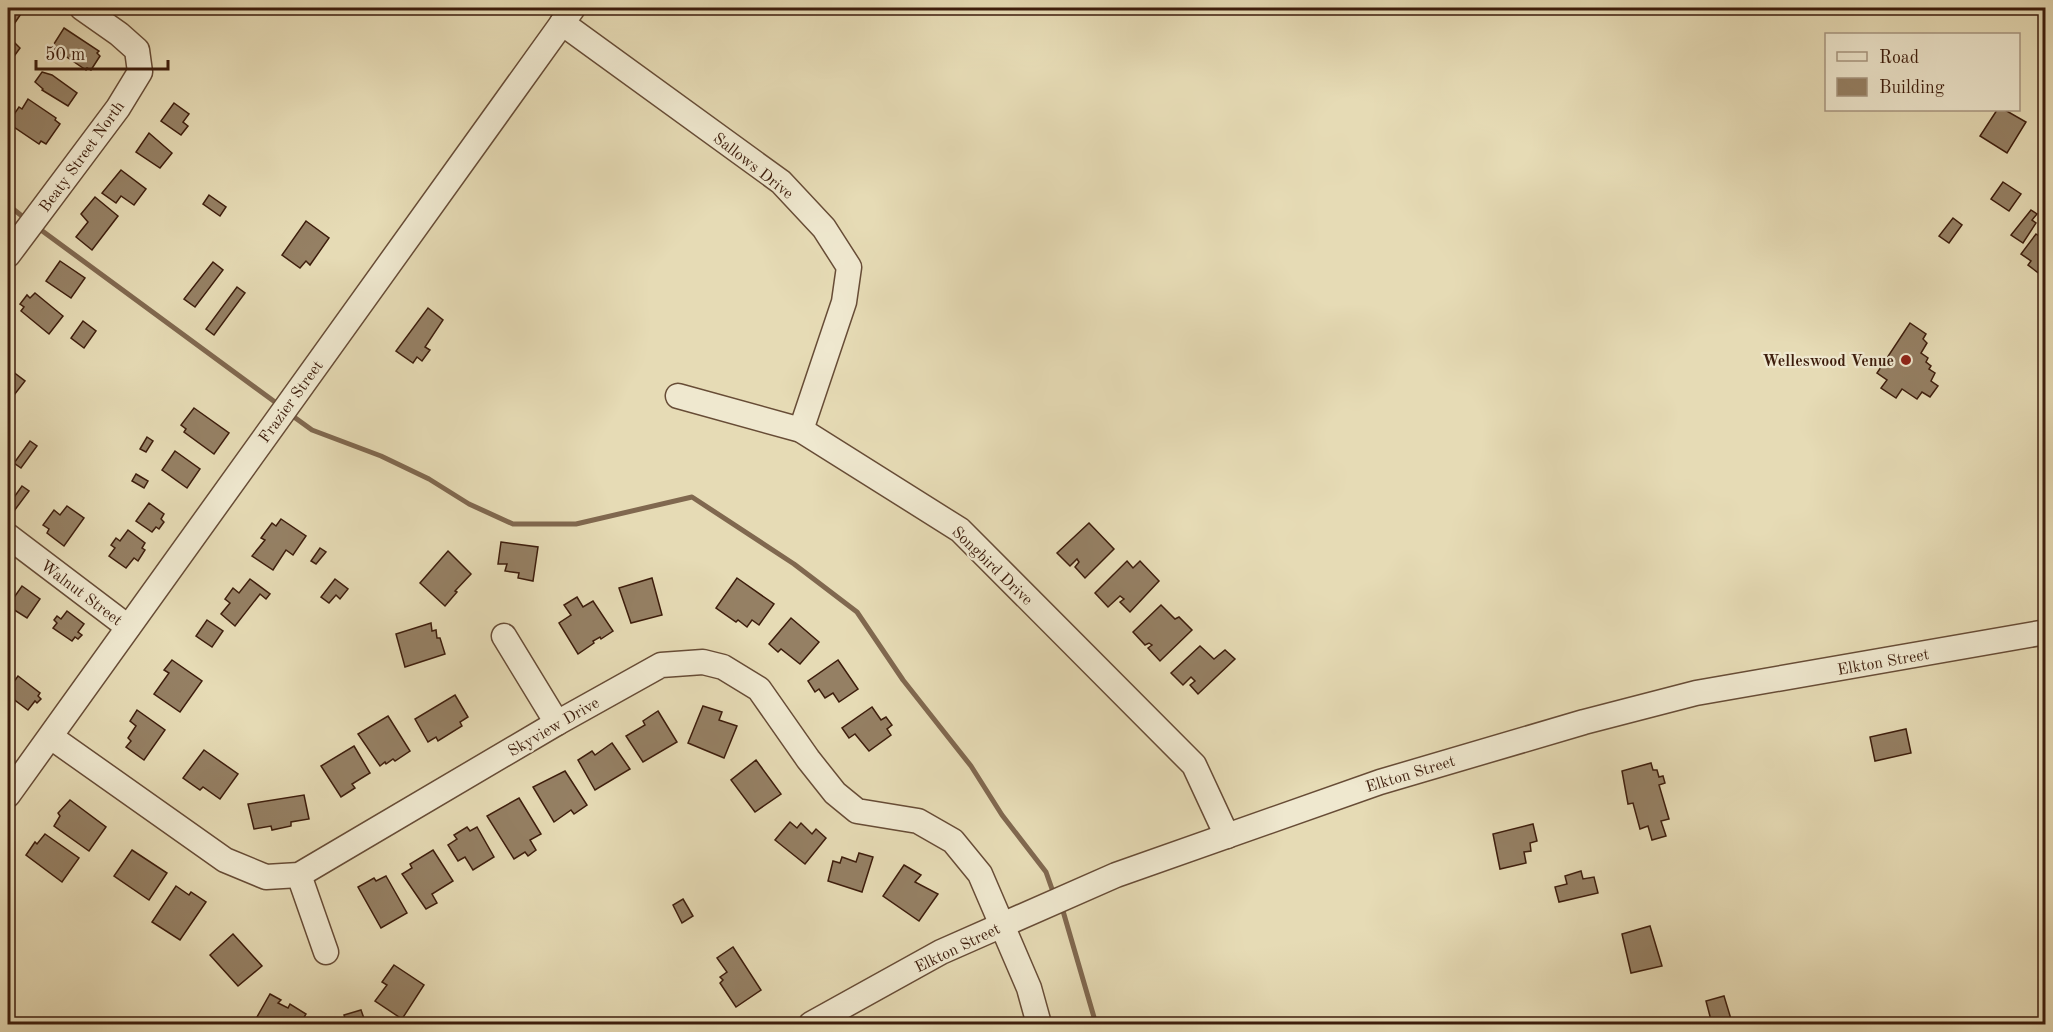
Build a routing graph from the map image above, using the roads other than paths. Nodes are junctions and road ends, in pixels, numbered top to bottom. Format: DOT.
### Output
graph roads {
  1 [pos="82,8"];
  2 [pos="567,15"];
  3 [pos="8,255"];
  4 [pos="678,396"];
  5 [pos="801,430"];
  6 [pos="8,536"];
  7 [pos="128,627"];
  8 [pos="2046,632"];
  9 [pos="504,636"];
  10 [pos="557,723"];
  11 [pos="51,737"];
  12 [pos="8,795"];
  13 [pos="1227,836"];
  14 [pos="299,875"];
  15 [pos="1003,924"];
  16 [pos="326,952"];
  17 [pos="811,1024"];
  18 [pos="1039,1024"];
  1 -- 3 [label="street, Beaty Street North"];
  2 -- 5 [label="street, Sallows Drive"];
  2 -- 7 [label="street, Frazier Street"];
  4 -- 5 [label="street, Songbird Drive"];
  5 -- 13 [label="street, Songbird Drive"];
  6 -- 7 [label="street, Walnut Street"];
  7 -- 11 [label="street, Frazier Street"];
  8 -- 13 [label="street, Elkton Street"];
  9 -- 10 [label="street"];
  10 -- 14 [label="street, Skyview Drive"];
  10 -- 15 [label="street, Skyview Drive"];
  11 -- 12 [label="street, Frazier Street"];
  11 -- 14 [label="street, Skyview Drive"];
  13 -- 15 [label="street, Elkton Street"];
  14 -- 16 [label="street"];
  15 -- 17 [label="street, Elkton Street"];
  15 -- 18 [label="street, Skyview Drive"];
}
